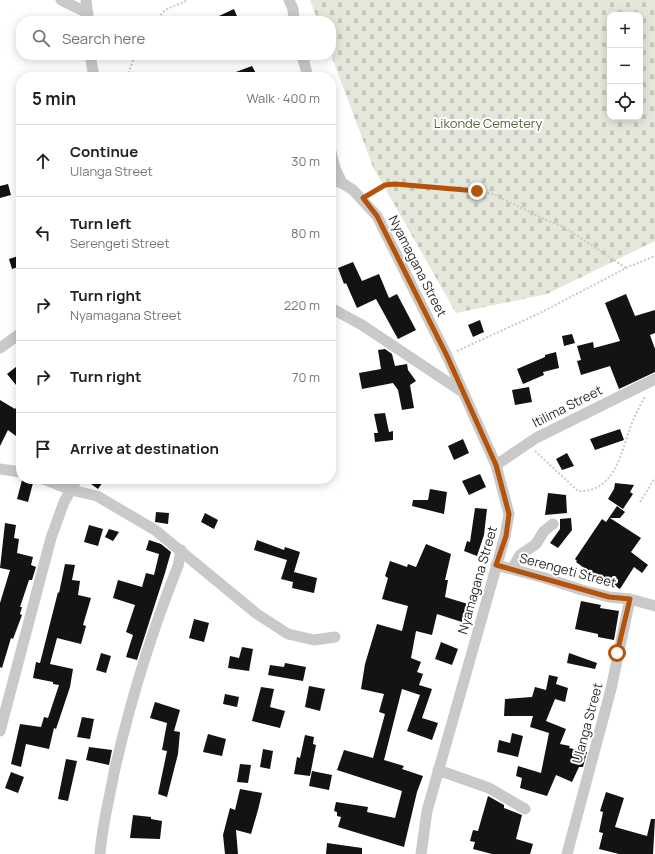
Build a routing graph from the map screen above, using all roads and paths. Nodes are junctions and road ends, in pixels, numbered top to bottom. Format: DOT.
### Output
graph roads {
  1 [pos="61,0"];
  2 [pos="86,0"];
  3 [pos="188,0"];
  4 [pos="289,0"];
  5 [pos="86,16"];
  6 [pos="88,16"];
  7 [pos="160,16"];
  8 [pos="294,16"];
  9 [pos="91,60"];
  10 [pos="133,60"];
  11 [pos="303,60"];
  12 [pos="93,72"];
  13 [pos="129,72"];
  14 [pos="307,72"];
  15 [pos="336,170"];
  16 [pos="336,181"];
  17 [pos="342,183"];
  18 [pos="363,198"];
  19 [pos="655,256"];
  20 [pos="626,268"];
  21 [pos="336,311"];
  22 [pos="16,336"];
  23 [pos="0,348"];
  24 [pos="447,356"];
  25 [pos="654,380"];
  26 [pos="465,394"];
  27 [pos="526,444"];
  28 [pos="496,465"];
  29 [pos="0,469"];
  30 [pos="16,471"];
  31 [pos="655,478"];
  32 [pos="55,484"];
  33 [pos="74,484"];
  34 [pos="71,490"];
  35 [pos="640,502"];
  36 [pos="553,524"];
  37 [pos="181,550"];
  38 [pos="496,565"];
  39 [pos="512,569"];
  40 [pos="630,599"];
  41 [pos="655,606"];
  42 [pos="334,637"];
  43 [pos="0,731"];
  44 [pos="438,770"];
  45 [pos="524,809"];
  46 [pos="100,854"];
  47 [pos="422,854"];
  48 [pos="566,854"];
  1 -- 5 [label="street"];
  2 -- 6 [label="street"];
  3 -- 7 [label="path"];
  4 -- 8 [label="street"];
  9 -- 12 [label="street"];
  10 -- 13 [label="path"];
  11 -- 14 [label="street"];
  15 -- 17 [label="street"];
  16 -- 17 [label="street, Nyamagana Street"];
  17 -- 18 [label="street, Nyamagana Street"];
  18 -- 20 [label="path"];
  18 -- 24 [label="street, Nyamagana Street"];
  19 -- 20 [label="path"];
  20 -- 24 [label="path"];
  21 -- 26 [label="street"];
  22 -- 23 [label="street"];
  24 -- 26 [label="street, Nyamagana Street"];
  25 -- 27 [label="street, Itilima Street"];
  25 -- 27 [label="path"];
  26 -- 28 [label="street, Nyamagana Street"];
  27 -- 28 [label="street, Itilima Street"];
  28 -- 38 [label="street, Nyamagana Street"];
  29 -- 30 [label="street"];
  31 -- 35 [label="path"];
  32 -- 34 [label="street"];
  33 -- 34 [label="street"];
  34 -- 37 [label="street"];
  34 -- 43 [label="street"];
  36 -- 39 [label="street"];
  37 -- 42 [label="street"];
  37 -- 46 [label="street"];
  38 -- 39 [label="street, Serengeti Street"];
  38 -- 44 [label="street, Nyamagana Street"];
  39 -- 40 [label="street, Serengeti Street"];
  40 -- 41 [label="street, Serengeti Street"];
  40 -- 48 [label="street, Ulanga Street"];
  44 -- 45 [label="street"];
  44 -- 47 [label="street, Nyamagana Street"];
}
